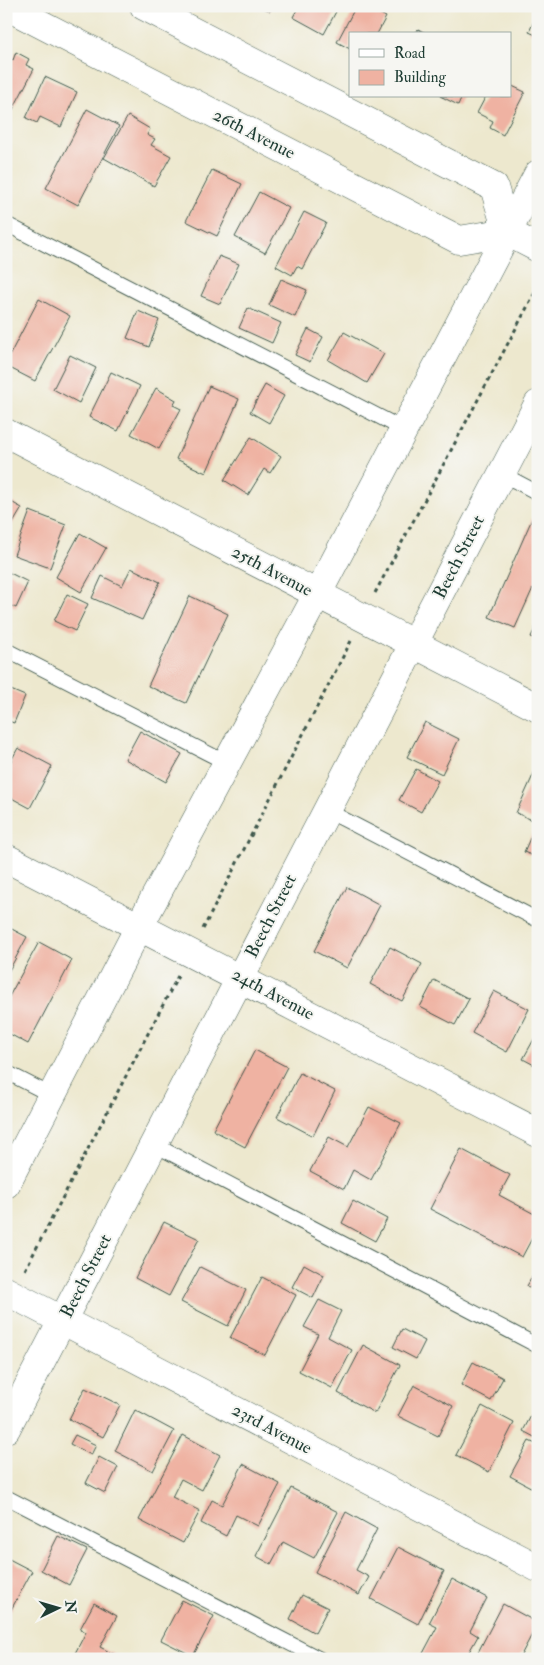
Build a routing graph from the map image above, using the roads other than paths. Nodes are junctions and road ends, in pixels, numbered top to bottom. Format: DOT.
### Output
graph roads {
  1 [pos="6,6"];
  2 [pos="144,6"];
  3 [pos="538,174"];
  4 [pos="6,224"];
  5 [pos="507,232"];
  6 [pos="538,248"];
  7 [pos="538,404"];
  8 [pos="403,429"];
  9 [pos="6,432"];
  10 [pos="502,474"];
  11 [pos="538,493"];
  12 [pos="318,595"];
  13 [pos="414,644"];
  14 [pos="6,650"];
  15 [pos="538,708"];
  16 [pos="227,763"];
  17 [pos="326,810"];
  18 [pos="6,858"];
  19 [pos="538,920"];
  20 [pos="140,925"];
  21 [pos="240,977"];
  22 [pos="6,1072"];
  23 [pos="52,1096"];
  24 [pos="538,1133"];
  25 [pos="152,1144"];
  26 [pos="6,1184"];
  27 [pos="9,1292"];
  28 [pos="64,1320"];
  29 [pos="538,1346"];
  30 [pos="6,1429"];
  31 [pos="6,1497"];
  32 [pos="538,1568"];
  33 [pos="320,1659"];
  1 -- 5 [label="street, 26th Avenue"];
  2 -- 5 [label="street"];
  3 -- 5 [label="street"];
  4 -- 8 [label="lane"];
  5 -- 6 [label="street"];
  5 -- 8 [label="street"];
  7 -- 10 [label="street, Beech Street"];
  8 -- 12 [label="street"];
  9 -- 12 [label="street, 25th Avenue"];
  10 -- 11 [label="lane"];
  10 -- 13 [label="street, Beech Street"];
  12 -- 13 [label="street, 25th Avenue"];
  12 -- 16 [label="street"];
  13 -- 15 [label="street, 25th Avenue"];
  13 -- 17 [label="street, Beech Street"];
  14 -- 16 [label="lane"];
  16 -- 20 [label="street"];
  17 -- 19 [label="lane"];
  17 -- 21 [label="street, Beech Street"];
  18 -- 20 [label="street, 24th Avenue"];
  20 -- 21 [label="street, 24th Avenue"];
  20 -- 23 [label="street"];
  21 -- 24 [label="street, 24th Avenue"];
  21 -- 25 [label="street, Beech Street"];
  22 -- 23 [label="lane"];
  23 -- 26 [label="street"];
  25 -- 28 [label="street, Beech Street"];
  25 -- 29 [label="lane"];
  27 -- 28 [label="street, 23rd Avenue"];
  28 -- 30 [label="street, Beech Street"];
  28 -- 32 [label="street, 23rd Avenue"];
  31 -- 33 [label="lane"];
}
